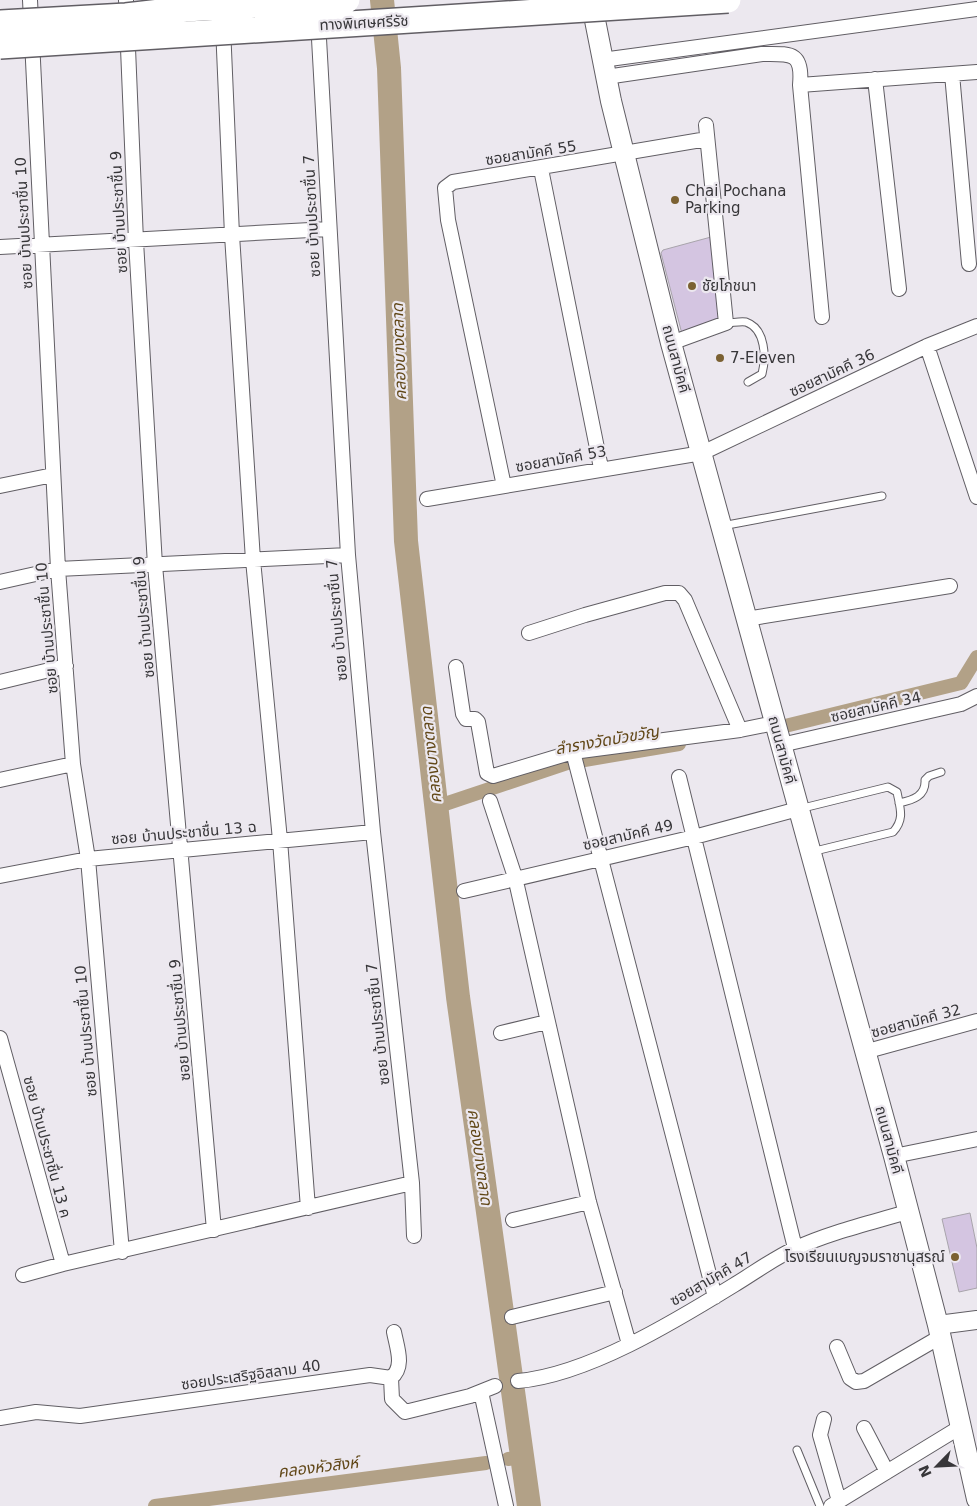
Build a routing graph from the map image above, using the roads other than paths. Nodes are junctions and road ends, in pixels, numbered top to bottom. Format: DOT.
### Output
graph roads {
  1 [pos="30,0"];
  2 [pos="126,0"];
  3 [pos="222,0"];
  4 [pos="317,0"];
  5 [pos="347,0"];
  6 [pos="591,0"];
  7 [pos="728,0"];
  8 [pos="977,10"];
  9 [pos="0,23"];
  10 [pos="0,46"];
  11 [pos="604,69"];
  12 [pos="977,72"];
  13 [pos="952,74"];
  14 [pos="875,79"];
  15 [pos="800,84"];
  16 [pos="625,154"];
  17 [pos="540,169"];
  18 [pos="329,229"];
  19 [pos="232,235"];
  20 [pos="136,241"];
  21 [pos="41,245"];
  22 [pos="0,247"];
  23 [pos="969,264"];
  24 [pos="899,289"];
  25 [pos="822,317"];
  26 [pos="726,323"];
  27 [pos="977,326"];
  28 [pos="671,343"];
  29 [pos="927,346"];
  30 [pos="748,382"];
  31 [pos="702,453"];
  32 [pos="601,468"];
  33 [pos="53,475"];
  34 [pos="0,486"];
  35 [pos="504,486"];
  36 [pos="882,496"];
  37 [pos="977,497"];
  38 [pos="427,500"];
  39 [pos="722,526"];
  40 [pos="348,555"];
  41 [pos="253,560"];
  42 [pos="155,565"];
  43 [pos="58,569"];
  44 [pos="0,582"];
  45 [pos="950,586"];
  46 [pos="746,619"];
  47 [pos="529,633"];
  48 [pos="66,666"];
  49 [pos="456,667"];
  50 [pos="0,682"];
  51 [pos="977,696"];
  52 [pos="775,723"];
  53 [pos="740,730"];
  54 [pos="781,745"];
  55 [pos="575,758"];
  56 [pos="73,764"];
  57 [pos="941,772"];
  58 [pos="679,777"];
  59 [pos="0,780"];
  60 [pos="490,802"];
  61 [pos="899,803"];
  62 [pos="798,809"];
  63 [pos="373,832"];
  64 [pos="694,837"];
  65 [pos="280,840"];
  66 [pos="181,850"];
  67 [pos="811,852"];
  68 [pos="602,857"];
  69 [pos="88,859"];
  70 [pos="0,876"];
  71 [pos="515,878"];
  72 [pos="464,891"];
  73 [pos="977,1021"];
  74 [pos="547,1022"];
  75 [pos="501,1033"];
  76 [pos="0,1038"];
  77 [pos="864,1052"];
  78 [pos="977,1139"];
  79 [pos="894,1156"];
  80 [pos="412,1183"];
  81 [pos="589,1202"];
  82 [pos="308,1208"];
  83 [pos="907,1212"];
  84 [pos="513,1220"];
  85 [pos="214,1230"];
  86 [pos="414,1236"];
  87 [pos="795,1248"];
  88 [pos="122,1252"];
  89 [pos="63,1264"];
  90 [pos="23,1275"];
  91 [pos="614,1292"];
  92 [pos="715,1297"];
  93 [pos="512,1317"];
  94 [pos="977,1320"];
  95 [pos="939,1331"];
  96 [pos="394,1332"];
  97 [pos="629,1344"];
  98 [pos="837,1347"];
  99 [pos="391,1378"];
  100 [pos="518,1381"];
  101 [pos="494,1386"];
  102 [pos="481,1392"];
  103 [pos="0,1418"];
  104 [pos="824,1419"];
  105 [pos="962,1426"];
  106 [pos="864,1428"];
  107 [pos="797,1450"];
  108 [pos="887,1472"];
  109 [pos="977,1499"];
  110 [pos="835,1503"];
  111 [pos="506,1506"];
  112 [pos="820,1506"];
  1 -- 21 [label="street, ซอย บ้านประชาชื่น 10"];
  2 -- 20 [label="street, ซอย บ้านประชาชื่น 9"];
  3 -- 19 [label="street"];
  4 -- 18 [label="street, ซอย บ้านประชาชื่น 7"];
  5 -- 9 [label="highway, ทางพิเศษศรีรัช, bridge"];
  6 -- 11 [label="main road, ถนนสามัคคี"];
  7 -- 10 [label="highway, ทางพิเศษศรีรัช, bridge"];
  8 -- 11 [label="street"];
  11 -- 15 [label="street"];
  11 -- 16 [label="main road, ถนนสามัคคี"];
  12 -- 13 [label="street"];
  13 -- 14 [label="street"];
  13 -- 23 [label="street"];
  14 -- 15 [label="street"];
  14 -- 24 [label="street"];
  15 -- 25 [label="street"];
  16 -- 17 [label="street, ซอยสามัคคี 55"];
  16 -- 26 [label="street, ซอยสามัคคี 55"];
  16 -- 28 [label="main road, ถนนสามัคคี"];
  17 -- 32 [label="street"];
  17 -- 35 [label="street, ซอยสามัคคี 55"];
  18 -- 19 [label="street"];
  18 -- 40 [label="street, ซอย บ้านประชาชื่น 7"];
  19 -- 20 [label="street"];
  19 -- 41 [label="street"];
  20 -- 21 [label="street"];
  20 -- 42 [label="street, ซอย บ้านประชาชื่น 9"];
  21 -- 22 [label="street"];
  21 -- 33 [label="street, ซอย บ้านประชาชื่น 10"];
  26 -- 28 [label="street"];
  26 -- 30 [label="lane"];
  27 -- 29 [label="street, ซอยสามัคคี 36"];
  28 -- 31 [label="main road, ถนนสามัคคี"];
  29 -- 31 [label="street, ซอยสามัคคี 36"];
  29 -- 37 [label="street"];
  31 -- 32 [label="street, ซอยสามัคคี 53"];
  31 -- 39 [label="main road, ถนนสามัคคี"];
  32 -- 35 [label="street, ซอยสามัคคี 53"];
  33 -- 34 [label="street"];
  33 -- 43 [label="street, ซอย บ้านประชาชื่น 10"];
  35 -- 38 [label="street, ซอยสามัคคี 53"];
  36 -- 39 [label="lane"];
  39 -- 46 [label="main road, ถนนสามัคคี"];
  40 -- 41 [label="street"];
  40 -- 63 [label="street, ซอย บ้านประชาชื่น 7"];
  41 -- 42 [label="street"];
  41 -- 65 [label="street"];
  42 -- 43 [label="street"];
  42 -- 66 [label="street, ซอย บ้านประชาชื่น 9"];
  43 -- 44 [label="street"];
  43 -- 48 [label="street, ซอย บ้านประชาชื่น 10"];
  45 -- 46 [label="street"];
  46 -- 52 [label="main road, ถนนสามัคคี"];
  47 -- 53 [label="street"];
  48 -- 50 [label="street"];
  48 -- 56 [label="street, ซอย บ้านประชาชื่น 10"];
  49 -- 55 [label="street"];
  51 -- 54 [label="street, ซอยสามัคคี 34"];
  52 -- 53 [label="street"];
  52 -- 54 [label="main road, ถนนสามัคคี"];
  53 -- 55 [label="street"];
  54 -- 62 [label="main road, ถนนสามัคคี"];
  55 -- 68 [label="street"];
  56 -- 59 [label="street"];
  56 -- 69 [label="street, ซอย บ้านประชาชื่น 10"];
  57 -- 61 [label="lane"];
  58 -- 64 [label="street"];
  60 -- 71 [label="street"];
  61 -- 62 [label="lane"];
  61 -- 67 [label="lane"];
  62 -- 64 [label="street, ซอยสามัคคี 49"];
  62 -- 67 [label="main road, ถนนสามัคคี"];
  63 -- 65 [label="street, ซอย บ้านประชาชื่น 13 ฉ"];
  63 -- 80 [label="street, ซอย บ้านประชาชื่น 7"];
  64 -- 68 [label="street, ซอยสามัคคี 49"];
  64 -- 87 [label="street"];
  65 -- 66 [label="street, ซอย บ้านประชาชื่น 13 ฉ"];
  65 -- 82 [label="street"];
  66 -- 69 [label="street, ซอย บ้านประชาชื่น 13 ฉ"];
  66 -- 85 [label="street, ซอย บ้านประชาชื่น 9"];
  67 -- 77 [label="main road, ถนนสามัคคี"];
  68 -- 71 [label="street, ซอยสามัคคี 49"];
  68 -- 92 [label="street"];
  69 -- 70 [label="street, ซอย บ้านประชาชื่น 13 ฉ"];
  69 -- 88 [label="street, ซอย บ้านประชาชื่น 10"];
  71 -- 72 [label="street, ซอยสามัคคี 49"];
  71 -- 74 [label="street"];
  73 -- 77 [label="street, ซอยสามัคคี 32"];
  74 -- 75 [label="street"];
  74 -- 81 [label="street"];
  76 -- 89 [label="street, ซอย บ้านประชาชื่น 13 ค"];
  77 -- 79 [label="main road, ถนนสามัคคี"];
  78 -- 79 [label="street"];
  79 -- 83 [label="main road, ถนนสามัคคี"];
  80 -- 82 [label="street"];
  80 -- 86 [label="street, ซอย บ้านประชาชื่น 7"];
  81 -- 84 [label="street"];
  81 -- 91 [label="street"];
  82 -- 85 [label="street"];
  83 -- 87 [label="street, ซอยสามัคคี 47"];
  83 -- 95 [label="main road, ถนนสามัคคี"];
  85 -- 88 [label="street"];
  87 -- 92 [label="street, ซอยสามัคคี 47"];
  88 -- 89 [label="street"];
  89 -- 90 [label="street"];
  91 -- 93 [label="street"];
  91 -- 97 [label="street"];
  92 -- 97 [label="street, ซอยสามัคคี 47"];
  94 -- 95 [label="street"];
  95 -- 98 [label="street"];
  95 -- 105 [label="main road, ถนนสามัคคี"];
  96 -- 99 [label="street"];
  97 -- 100 [label="street, ซอยสามัคคี 47"];
  99 -- 102 [label="street"];
  99 -- 103 [label="street, ซอยประเสริฐอิสลาม 40"];
  101 -- 102 [label="street"];
  102 -- 111 [label="street"];
  104 -- 110 [label="street"];
  105 -- 108 [label="street"];
  105 -- 109 [label="main road, ถนนสามัคคี"];
  106 -- 108 [label="street"];
  107 -- 112 [label="lane"];
  108 -- 110 [label="street"];
}
